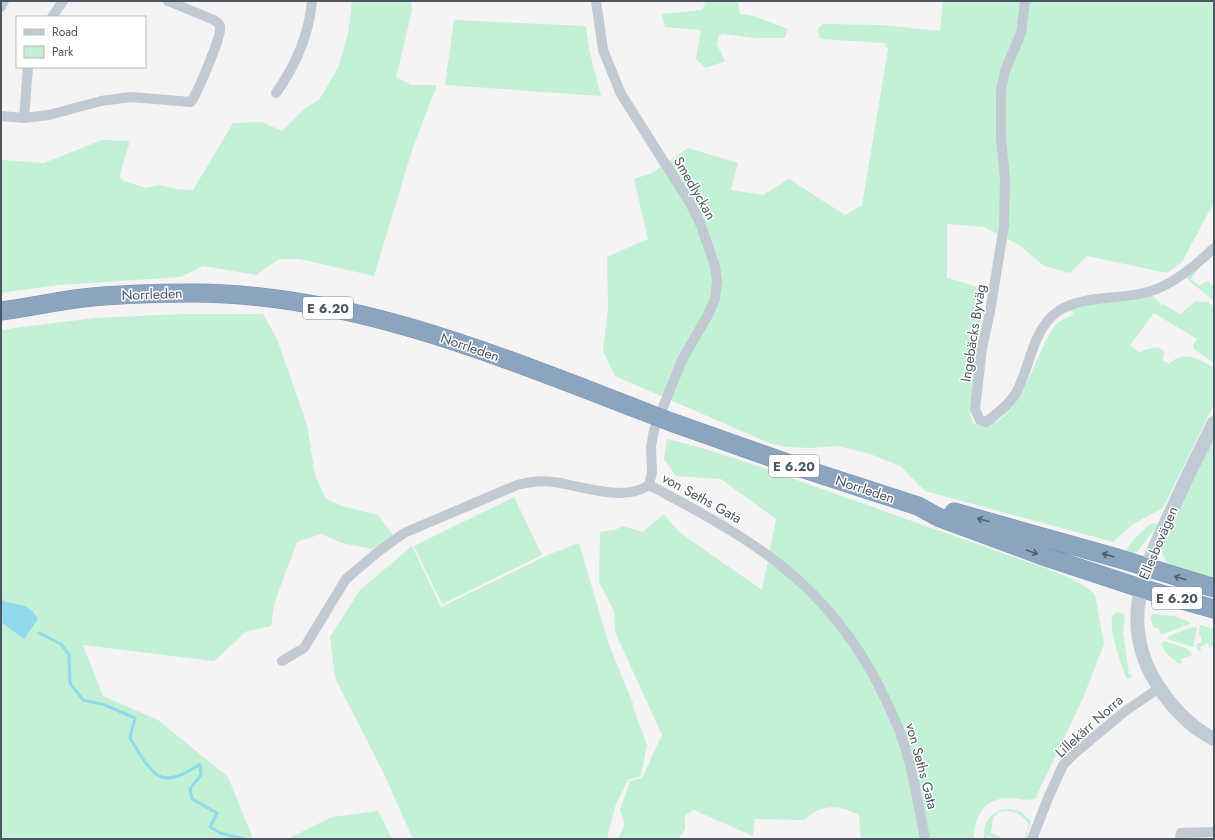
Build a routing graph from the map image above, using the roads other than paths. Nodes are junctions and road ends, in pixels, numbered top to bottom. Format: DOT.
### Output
graph roads {
  1 [pos="4,1"];
  2 [pos="63,1"];
  3 [pos="168,1"];
  4 [pos="312,1"];
  5 [pos="596,1"];
  6 [pos="1026,1"];
  7 [pos="1,7"];
  8 [pos="53,16"];
  9 [pos="28,68"];
  10 [pos="276,93"];
  11 [pos="1,116"];
  12 [pos="24,118"];
  13 [pos="1214,248"];
  14 [pos="1,311"];
  15 [pos="1214,423"];
  16 [pos="649,485"];
  17 [pos="918,506"];
  18 [pos="1146,568"];
  19 [pos="1140,588"];
  20 [pos="1214,588"];
  21 [pos="1214,609"];
  22 [pos="282,661"];
  23 [pos="1159,688"];
  24 [pos="1214,739"];
  25 [pos="1214,832"];
  26 [pos="1180,838"];
  27 [pos="925,839"];
  28 [pos="1032,839"];
  1 -- 7 [label="street"];
  2 -- 8 [label="street"];
  3 -- 12 [label="street"];
  4 -- 10 [label="street"];
  5 -- 16 [label="street, Smedlyckan"];
  6 -- 13 [label="street, Ingebäcks Byväg"];
  9 -- 12 [label="street"];
  11 -- 12 [label="street"];
  14 -- 17 [label="highway, Norrleden / E 6.20, bridge"];
  15 -- 18 [label="main road, Ellesbovägen"];
  16 -- 22 [label="street, von Seths Gata"];
  16 -- 27 [label="street, von Seths Gata"];
  18 -- 17 [label="highway, Norrleden / E 6.20, one-way"];
  17 -- 19 [label="highway, Norrleden / E 6.20, one-way"];
  18 -- 19 [label="main road, Ellesbovägen"];
  20 -- 18 [label="highway, Norrleden / E 6.20, one-way"];
  19 -- 21 [label="highway, Norrleden / E 6.20"];
  19 -- 23 [label="main road, Ellesbovägen"];
  23 -- 24 [label="main road, Ellesbovägen"];
  23 -- 28 [label="street, Lillekärr Norra"];
  25 -- 26 [label="street"];
}
